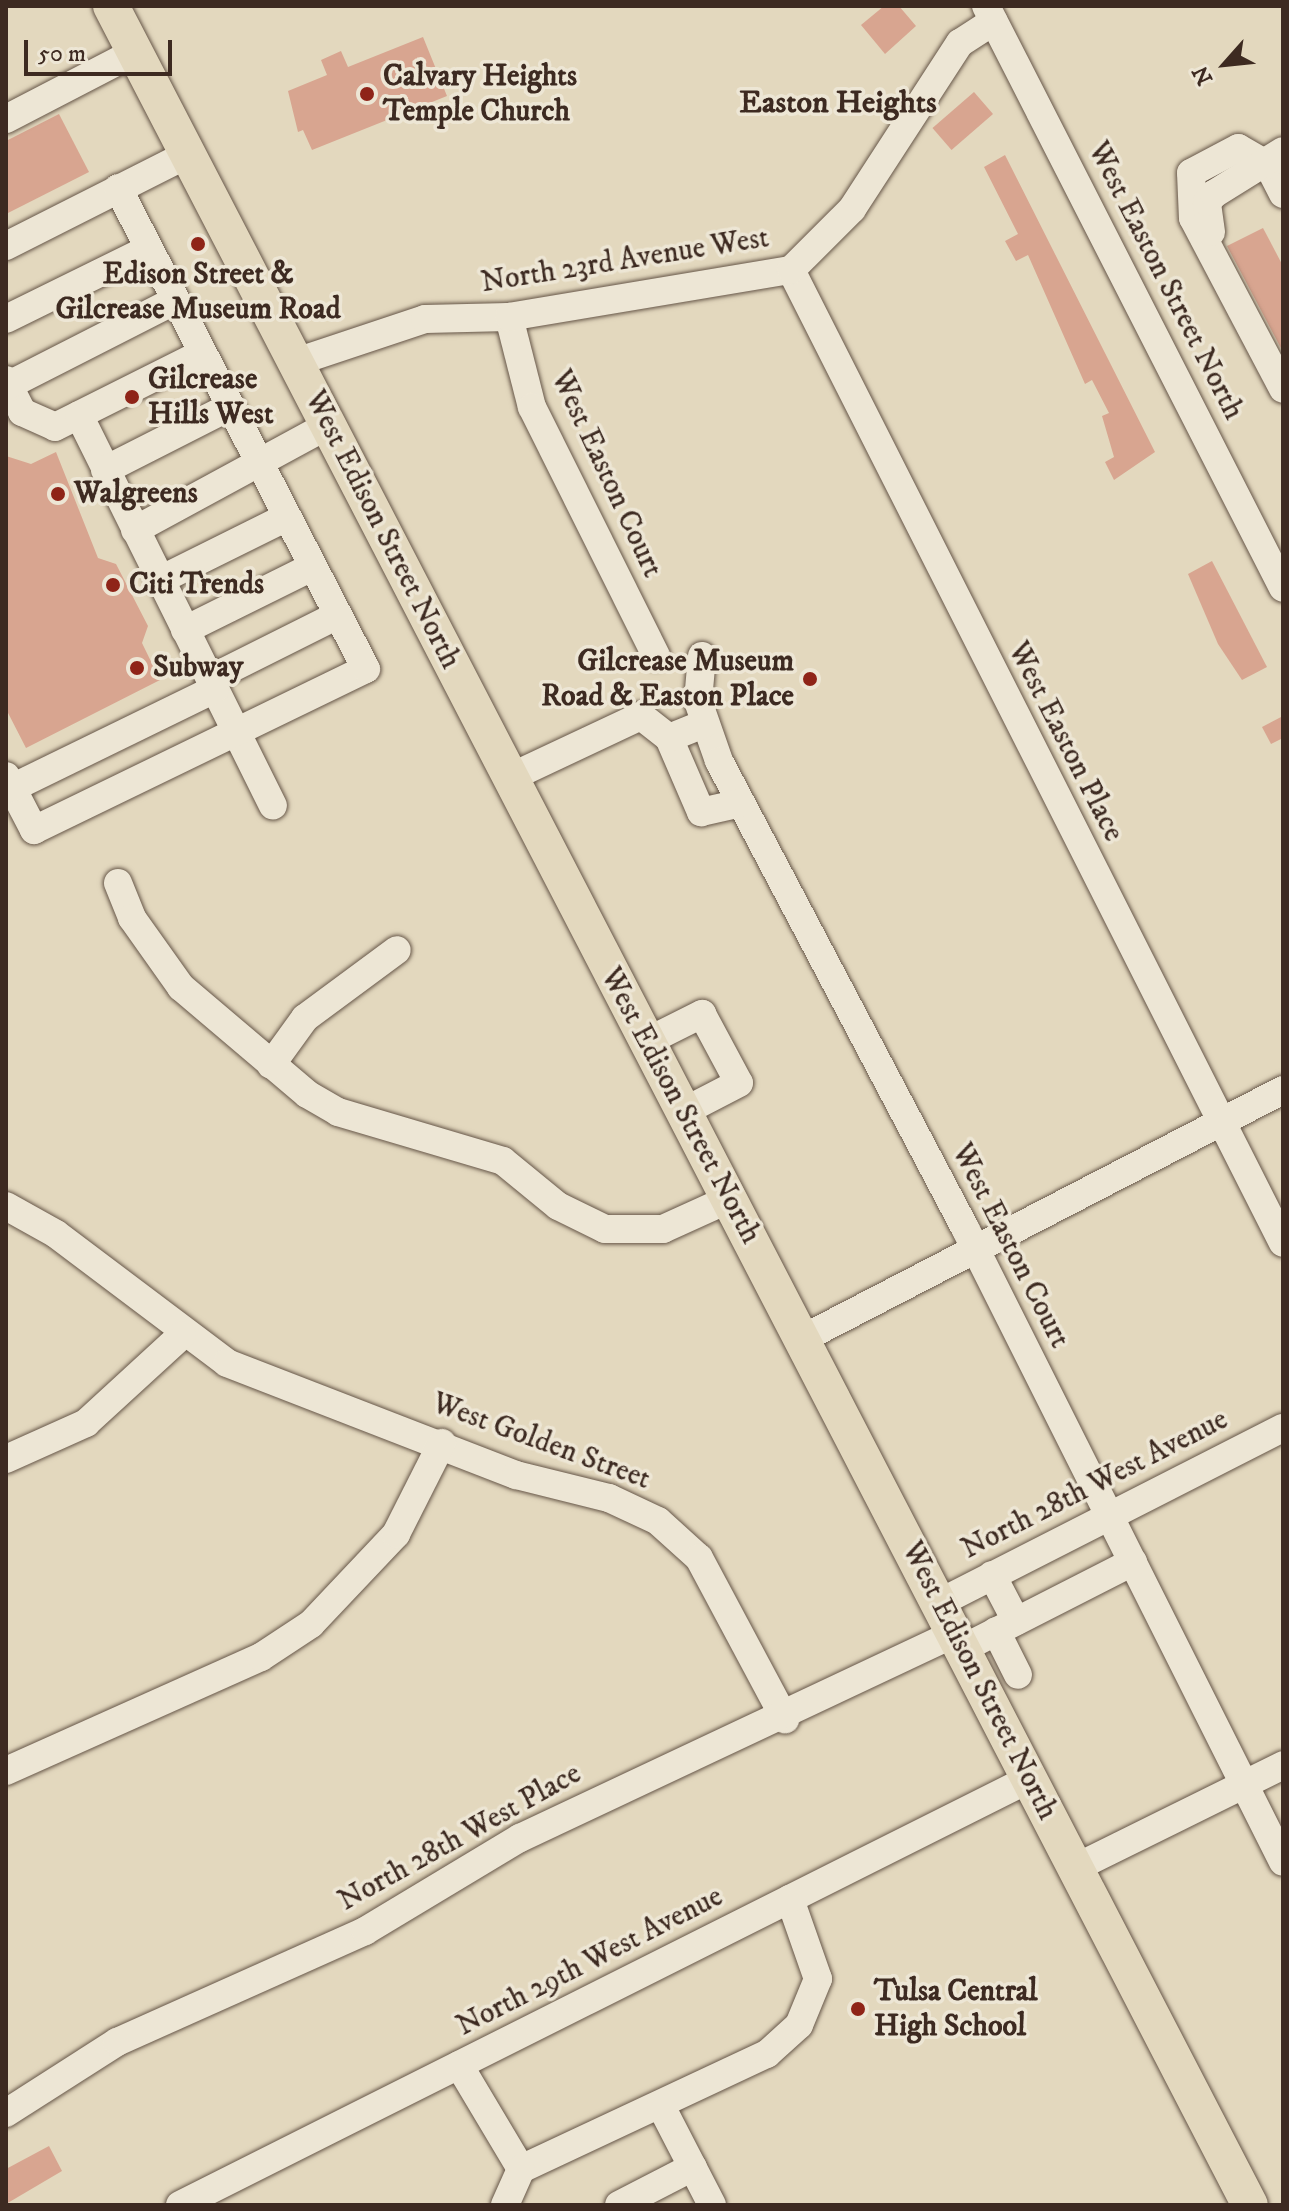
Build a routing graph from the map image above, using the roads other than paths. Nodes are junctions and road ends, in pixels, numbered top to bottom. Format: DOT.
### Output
graph roads {
  1 [pos="111,6"];
  2 [pos="990,14"];
  3 [pos="135,52"];
  4 [pos="6,119"];
  5 [pos="188,154"];
  6 [pos="1276,158"];
  7 [pos="118,188"];
  8 [pos="1283,194"];
  9 [pos="6,246"];
  10 [pos="148,249"];
  11 [pos="791,270"];
  12 [pos="174,301"];
  13 [pos="509,317"];
  14 [pos="6,319"];
  15 [pos="201,354"];
  16 [pos="1276,357"];
  17 [pos="296,362"];
  18 [pos="7,382"];
  19 [pos="1283,389"];
  20 [pos="229,407"];
  21 [pos="79,415"];
  22 [pos="328,425"];
  23 [pos="258,463"];
  24 [pos="105,470"];
  25 [pos="287,517"];
  26 [pos="135,530"];
  27 [pos="312,567"];
  28 [pos="160,580"];
  29 [pos="1283,588"];
  30 [pos="338,615"];
  31 [pos="185,630"];
  32 [pos="656,656"];
  33 [pos="702,656"];
  34 [pos="212,684"];
  35 [pos="704,724"];
  36 [pos="237,733"];
  37 [pos="669,738"];
  38 [pos="509,778"];
  39 [pos="9,782"];
  40 [pos="741,803"];
  41 [pos="273,805"];
  42 [pos="118,883"];
  43 [pos="397,950"];
  44 [pos="646,1042"];
  45 [pos="271,1065"];
  46 [pos="1283,1090"];
  47 [pos="683,1112"];
  48 [pos="1222,1121"];
  49 [pos="729,1199"];
  50 [pos="6,1206"];
  51 [pos="1283,1243"];
  52 [pos="974,1249"];
  53 [pos="182,1335"];
  54 [pos="802,1339"];
  55 [pos="1283,1428"];
  56 [pos="442,1443"];
  57 [pos="6,1459"];
  58 [pos="1108,1515"];
  59 [pos="1133,1562"];
  60 [pos="992,1575"];
  61 [pos="1006,1626"];
  62 [pos="952,1628"];
  63 [pos="1018,1675"];
  64 [pos="785,1719"];
  65 [pos="1283,1765"];
  66 [pos="6,1771"];
  67 [pos="1029,1779"];
  68 [pos="1246,1784"];
  69 [pos="1283,1862"];
  70 [pos="1075,1868"];
  71 [pos="790,1899"];
  72 [pos="459,2065"];
  73 [pos="661,2106"];
  74 [pos="6,2113"];
  75 [pos="693,2167"];
  76 [pos="521,2169"];
  77 [pos="180,2205"];
  78 [pos="505,2205"];
  79 [pos="619,2205"];
  80 [pos="712,2205"];
  81 [pos="1250,2205"];
  1 -- 3 [label="main road, West Edison Street North"];
  2 -- 11 [label="street, North 23rd Avenue West"];
  2 -- 29 [label="street, West Easton Street North"];
  3 -- 4 [label="street"];
  3 -- 5 [label="main road, West Edison Street North"];
  5 -- 7 [label="street"];
  5 -- 17 [label="main road, West Edison Street North"];
  6 -- 8 [label="street"];
  6 -- 16 [label="street"];
  6 -- 16 [label="street"];
  7 -- 9 [label="street"];
  7 -- 10 [label="street"];
  10 -- 12 [label="street"];
  10 -- 14 [label="street"];
  11 -- 13 [label="street, North 23rd Avenue West"];
  11 -- 48 [label="street, West Easton Place"];
  12 -- 15 [label="street"];
  12 -- 18 [label="street"];
  13 -- 17 [label="street, North 23rd Avenue West"];
  13 -- 32 [label="street, West Easton Court"];
  15 -- 20 [label="street"];
  15 -- 21 [label="street"];
  16 -- 19 [label="street"];
  17 -- 22 [label="main road, West Edison Street North"];
  18 -- 21 [label="street"];
  20 -- 23 [label="street"];
  20 -- 24 [label="street"];
  21 -- 24 [label="street"];
  22 -- 23 [label="street"];
  22 -- 38 [label="main road, West Edison Street North"];
  23 -- 25 [label="street"];
  23 -- 26 [label="street"];
  24 -- 26 [label="street"];
  25 -- 27 [label="street"];
  25 -- 28 [label="street"];
  26 -- 28 [label="street"];
  27 -- 30 [label="street"];
  27 -- 31 [label="street"];
  28 -- 31 [label="street"];
  30 -- 34 [label="street"];
  30 -- 36 [label="street"];
  31 -- 34 [label="street"];
  33 -- 35 [label="street, West Easton Court"];
  34 -- 36 [label="street"];
  34 -- 39 [label="street"];
  35 -- 37 [label="street"];
  35 -- 40 [label="street, West Easton Court"];
  36 -- 39 [label="street"];
  36 -- 41 [label="street"];
  37 -- 38 [label="street"];
  37 -- 40 [label="street"];
  38 -- 44 [label="main road, West Edison Street North"];
  40 -- 52 [label="street, West Easton Court"];
  42 -- 45 [label="street"];
  43 -- 45 [label="street"];
  44 -- 47 [label="main road, West Edison Street North"];
  44 -- 47 [label="street"];
  45 -- 49 [label="street"];
  46 -- 48 [label="street"];
  47 -- 49 [label="main road, West Edison Street North"];
  48 -- 51 [label="street, West Easton Place"];
  48 -- 52 [label="street"];
  49 -- 54 [label="main road, West Edison Street North"];
  50 -- 53 [label="street, West Golden Street"];
  52 -- 54 [label="street"];
  52 -- 58 [label="street, West Easton Court"];
  53 -- 56 [label="street, West Golden Street"];
  53 -- 57 [label="street"];
  54 -- 62 [label="main road, West Edison Street North"];
  55 -- 58 [label="street, North 28th West Avenue"];
  56 -- 64 [label="street, West Golden Street"];
  56 -- 66 [label="street"];
  58 -- 59 [label="street, West Easton Court"];
  58 -- 60 [label="street, North 28th West Avenue"];
  59 -- 61 [label="street"];
  59 -- 68 [label="street, West Easton Court"];
  60 -- 61 [label="street"];
  60 -- 62 [label="street, North 28th West Avenue"];
  61 -- 62 [label="street"];
  61 -- 63 [label="street"];
  62 -- 64 [label="street, North 28th West Place"];
  62 -- 67 [label="main road, West Edison Street North"];
  64 -- 74 [label="street, North 28th West Place"];
  65 -- 68 [label="street"];
  67 -- 70 [label="main road, West Edison Street North"];
  67 -- 71 [label="street, North 29th West Avenue"];
  68 -- 69 [label="street, West Easton Court"];
  68 -- 70 [label="street"];
  70 -- 81 [label="main road, West Edison Street North"];
  71 -- 72 [label="street, North 29th West Avenue"];
  71 -- 73 [label="street"];
  72 -- 76 [label="street"];
  72 -- 77 [label="street, North 29th West Avenue"];
  73 -- 75 [label="street"];
  73 -- 76 [label="street"];
  75 -- 79 [label="street"];
  75 -- 80 [label="street"];
  76 -- 78 [label="street"];
}
